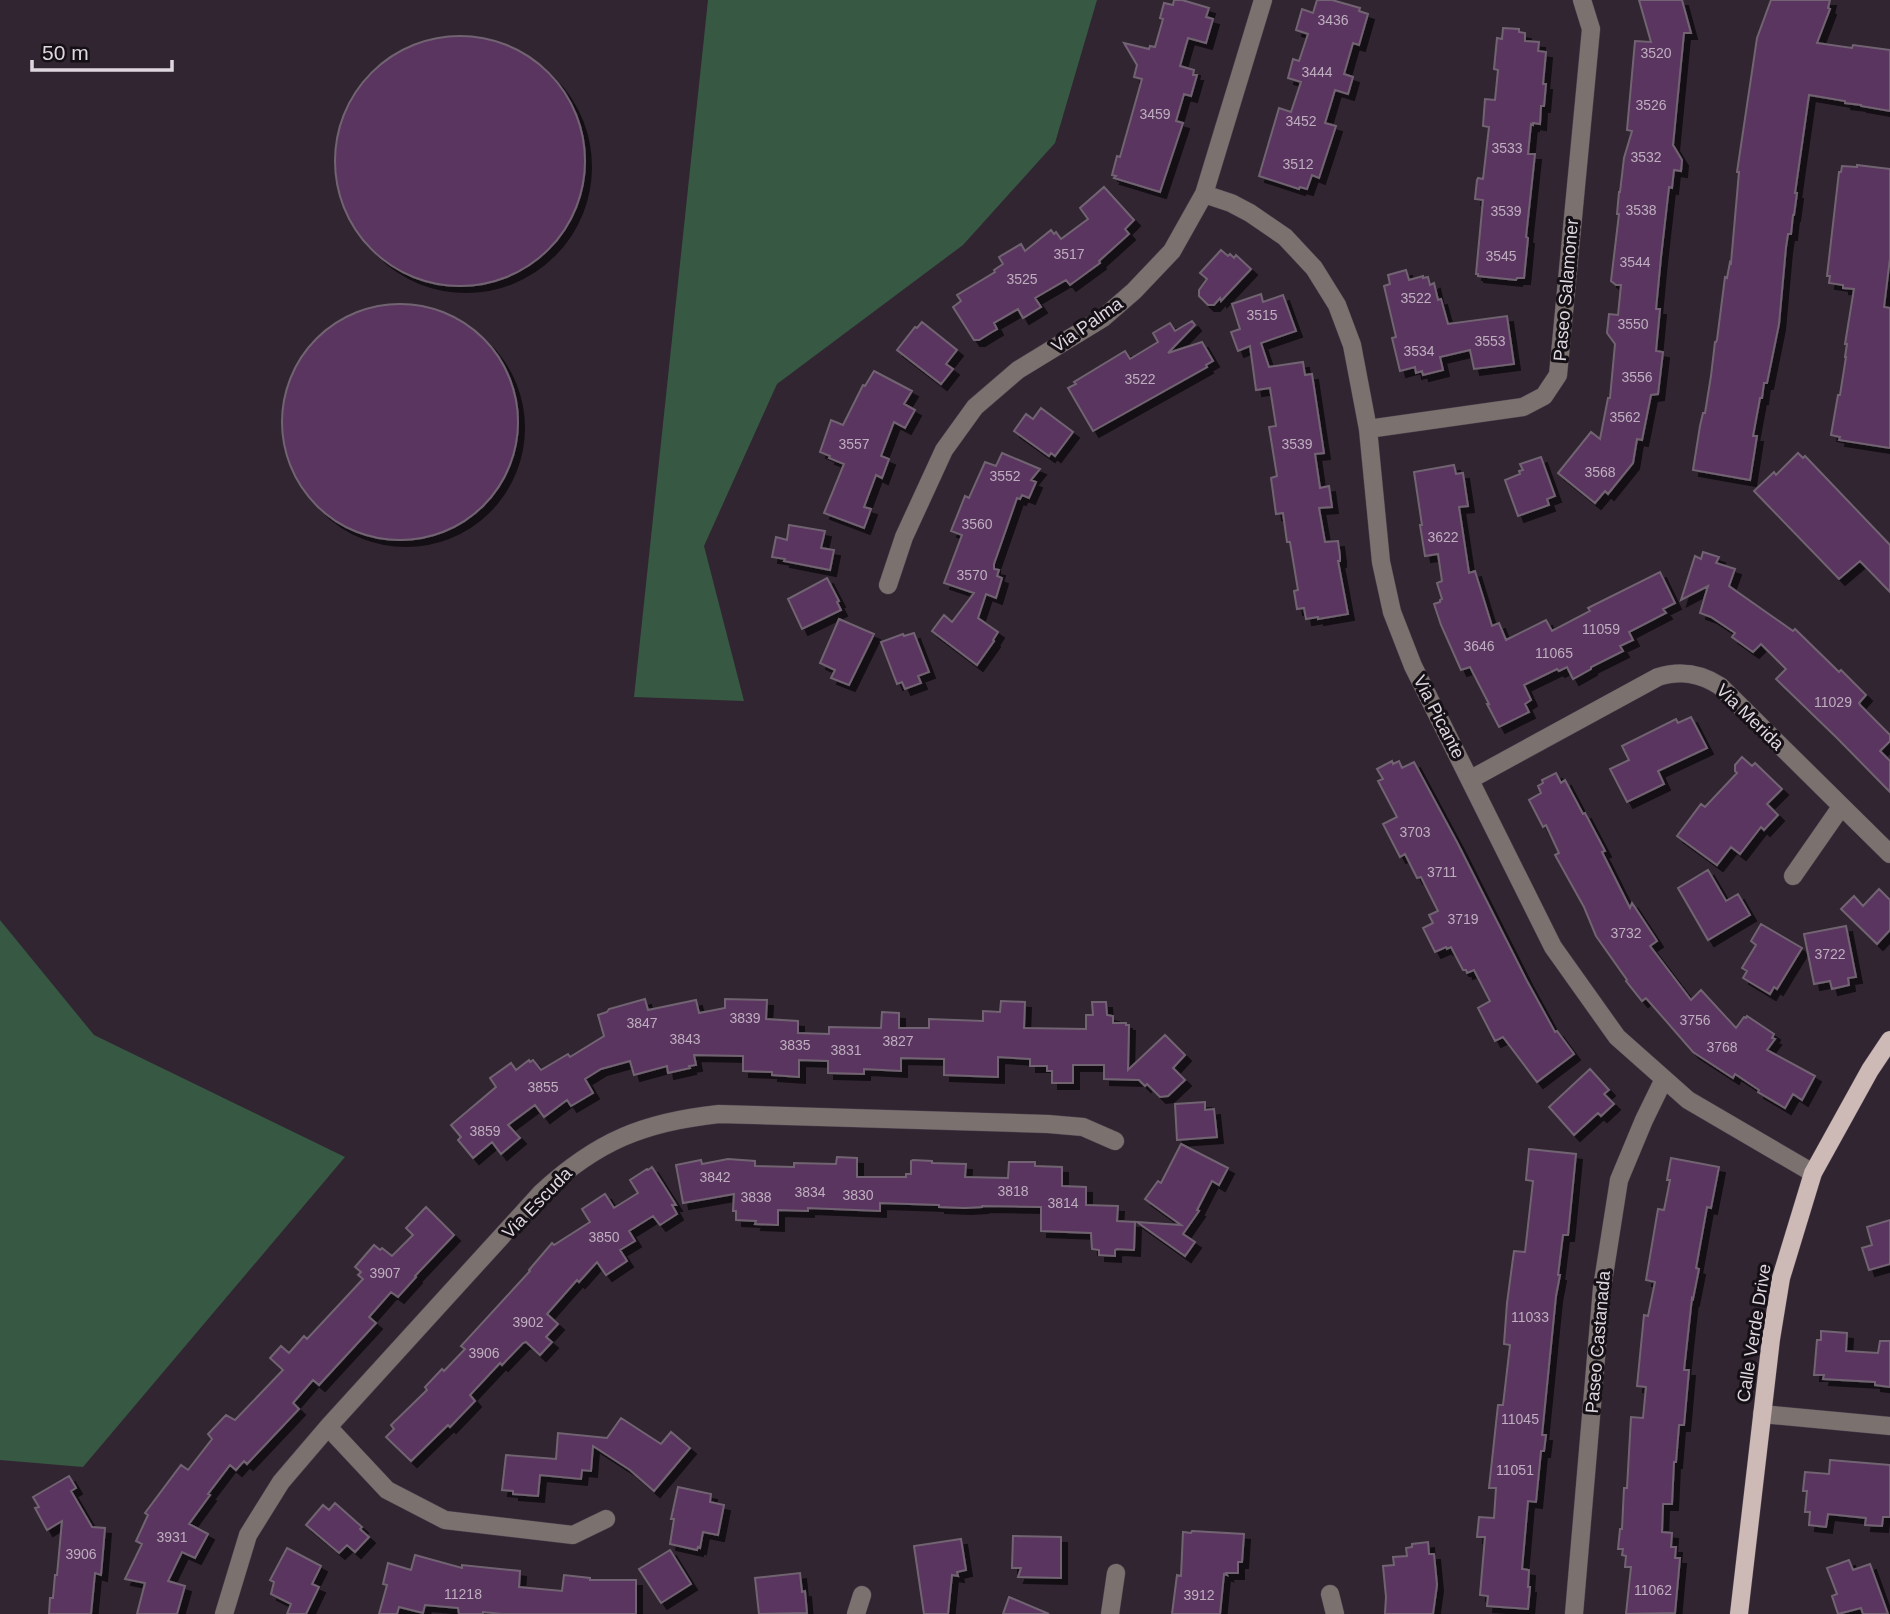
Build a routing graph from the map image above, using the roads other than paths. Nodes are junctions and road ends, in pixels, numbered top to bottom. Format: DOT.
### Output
graph roads {
  1 [pos="1264,0"];
  2 [pos="1582,0"];
  3 [pos="1204,194"];
  4 [pos="1368,429"];
  5 [pos="888,585"];
  6 [pos="1471,779"];
  7 [pos="1841,807"];
  8 [pos="1890,854"];
  9 [pos="1793,876"];
  10 [pos="1890,1040"];
  11 [pos="1664,1079"];
  12 [pos="1115,1141"];
  13 [pos="1813,1173"];
  14 [pos="1762,1414"];
  15 [pos="1890,1426"];
  16 [pos="328,1427"];
  17 [pos="606,1519"];
  18 [pos="1116,1573"];
  19 [pos="1330,1594"];
  20 [pos="862,1595"];
  21 [pos="224,1614"];
  22 [pos="856,1614"];
  23 [pos="1110,1614"];
  24 [pos="1335,1614"];
  25 [pos="1574,1614"];
  26 [pos="1739,1614"];
  1 -- 3 [label="street, Via Palma"];
  2 -- 4 [label="street, Paseo Salamoner"];
  3 -- 4 [label="street, Via Picante"];
  3 -- 5 [label="street, Via Palma"];
  4 -- 6 [label="street, Via Picante"];
  6 -- 7 [label="street, Via Merida"];
  6 -- 11 [label="street, Via Picante"];
  7 -- 8 [label="street, Via Merida"];
  7 -- 9 [label="street"];
  10 -- 13 [label="main road, Calle Verde Drive"];
  11 -- 13 [label="street, Via Picante"];
  11 -- 25 [label="street, Paseo Castanada"];
  12 -- 16 [label="street, Via Escuda"];
  13 -- 14 [label="main road, Calle Verde Drive"];
  14 -- 15 [label="street"];
  14 -- 26 [label="main road, Calle Verde Drive"];
  16 -- 17 [label="street"];
  16 -- 21 [label="street, Via Escuda"];
  18 -- 23 [label="street"];
  19 -- 24 [label="street"];
  20 -- 22 [label="street"];
}
